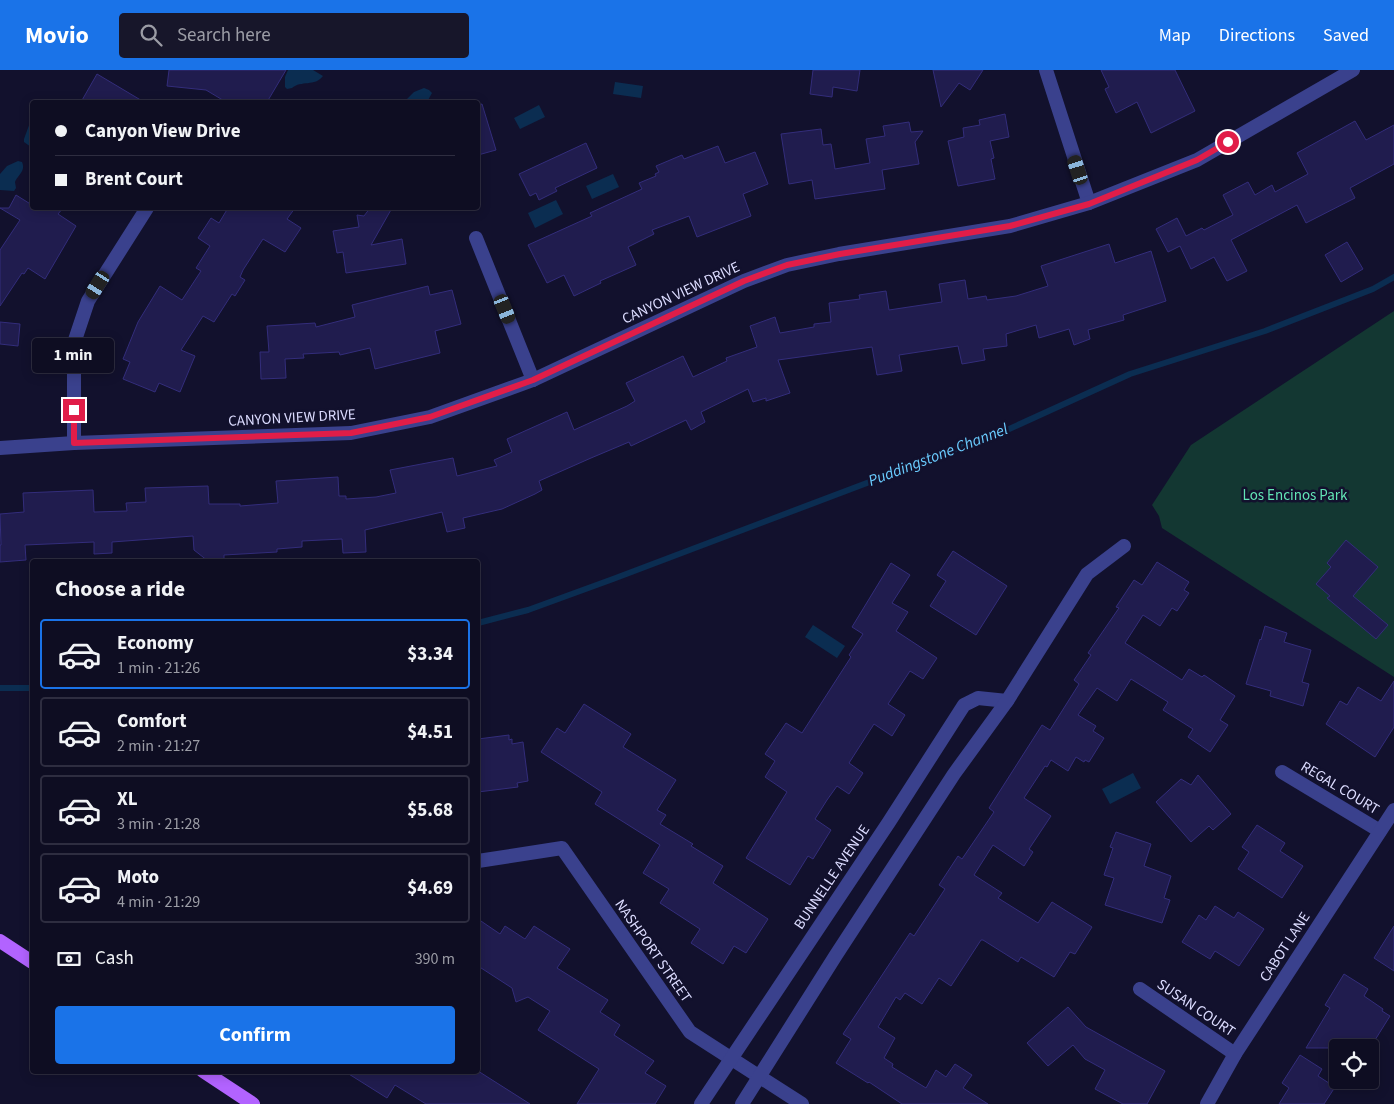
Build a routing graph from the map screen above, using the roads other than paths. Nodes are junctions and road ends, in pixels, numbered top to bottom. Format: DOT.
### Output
graph roads {
  1 [pos="1046,70"];
  2 [pos="1353,70"];
  3 [pos="1089,204"];
  4 [pos="145,210"];
  5 [pos="476,238"];
  6 [pos="533,380"];
  7 [pos="74,443"];
  8 [pos="0,448"];
  9 [pos="1124,546"];
  10 [pos="1007,701"];
  11 [pos="1282,772"];
  12 [pos="1394,810"];
  13 [pos="1380,831"];
  14 [pos="480,861"];
  15 [pos="0,941"];
  16 [pos="30,961"];
  17 [pos="1140,989"];
  18 [pos="1235,1054"];
  19 [pos="730,1058"];
  20 [pos="208,1074"];
  21 [pos="760,1077"];
  22 [pos="253,1104"];
  23 [pos="701,1104"];
  24 [pos="742,1104"];
  25 [pos="802,1104"];
  26 [pos="1207,1104"];
  1 -- 3 [label="street"];
  2 -- 3 [label="street, CANYON VIEW DRIVE"];
  3 -- 6 [label="street, CANYON VIEW DRIVE"];
  4 -- 7 [label="street"];
  5 -- 6 [label="street"];
  6 -- 7 [label="street, CANYON VIEW DRIVE"];
  7 -- 8 [label="street, CANYON VIEW DRIVE"];
  9 -- 10 [label="street"];
  10 -- 19 [label="street, BUNNELLE AVENUE"];
  10 -- 21 [label="street"];
  11 -- 13 [label="street, REGAL COURT"];
  12 -- 13 [label="street, CABOT LANE"];
  13 -- 18 [label="street, CABOT LANE"];
  14 -- 19 [label="street, NASHPORT STREET"];
  15 -- 16 [label="main road"];
  17 -- 18 [label="street, SUSAN COURT"];
  18 -- 26 [label="street, CABOT LANE"];
  19 -- 21 [label="street, NASHPORT STREET"];
  19 -- 23 [label="street, BUNNELLE AVENUE"];
  20 -- 22 [label="main road"];
  21 -- 24 [label="street"];
  21 -- 25 [label="street, NASHPORT STREET"];
}
